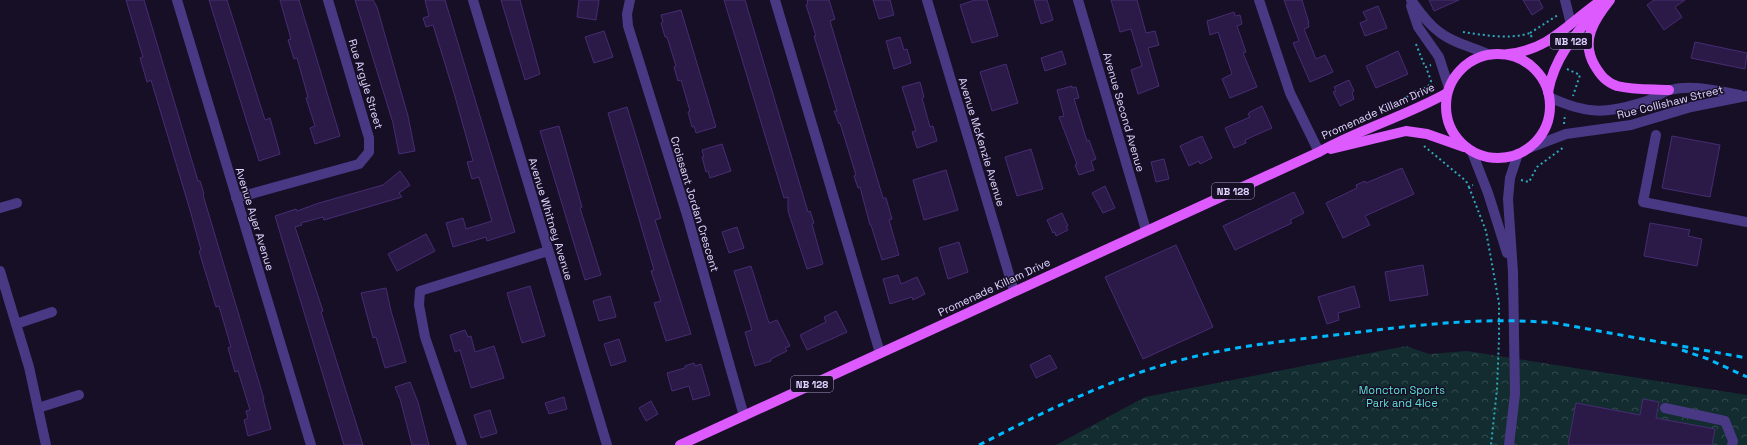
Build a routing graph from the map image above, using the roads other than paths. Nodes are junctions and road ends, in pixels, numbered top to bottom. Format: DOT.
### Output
graph roads {
  1 [pos="177,0"];
  2 [pos="328,0"];
  3 [pos="473,0"];
  4 [pos="630,0"];
  5 [pos="775,0"];
  6 [pos="927,0"];
  7 [pos="1078,0"];
  8 [pos="1259,0"];
  9 [pos="1410,0"];
  10 [pos="1565,0"];
  11 [pos="1602,0"];
  12 [pos="1610,0"];
  13 [pos="1571,24"];
  14 [pos="1502,54"];
  15 [pos="1490,55"];
  16 [pos="1448,90"];
  17 [pos="1670,90"];
  18 [pos="1549,94"];
  19 [pos="1747,96"];
  20 [pos="1656,135"];
  21 [pos="1529,148"];
  22 [pos="1469,149"];
  23 [pos="1319,152"];
  24 [pos="1518,154"];
  25 [pos="236,198"];
  26 [pos="17,203"];
  27 [pos="0,208"];
  28 [pos="1747,222"];
  29 [pos="1146,230"];
  30 [pos="548,251"];
  31 [pos="0,271"];
  32 [pos="1513,272"];
  33 [pos="1014,291"];
  34 [pos="52,312"];
  35 [pos="16,324"];
  36 [pos="880,353"];
  37 [pos="79,395"];
  38 [pos="38,408"];
  39 [pos="1665,408"];
  40 [pos="744,416"];
  41 [pos="46,445"];
  42 [pos="311,445"];
  43 [pos="462,445"];
  44 [pos="607,445"];
  45 [pos="680,445"];
  46 [pos="1509,445"];
  47 [pos="1732,445"];
  1 -- 25 [label="street, Avenue Ayer Avenue"];
  2 -- 25 [label="street, Rue Argyle Street"];
  3 -- 30 [label="street, Avenue Whitney Avenue"];
  4 -- 40 [label="street, Croissant Jordan Crescent"];
  5 -- 36 [label="street"];
  6 -- 33 [label="street, Avenue McKenzie Avenue"];
  7 -- 29 [label="street, Avenue Second Avenue"];
  8 -- 23 [label="street"];
  9 -- 15 [label="street"];
  9 -- 16 [label="street"];
  10 -- 13 [label="street"];
  11 -- 13 [label="main road, NB 128"];
  12 -- 17 [label="main road"];
  12 -- 18 [label="main road, NB 128"];
  13 -- 14 [label="main road, NB 128"];
  14 -- 15 [label="main road"];
  14 -- 18 [label="main road"];
  15 -- 16 [label="main road"];
  16 -- 22 [label="main road"];
  16 -- 23 [label="main road, Promenade Killam Drive / NB 128"];
  17 -- 18 [label="street, Rue Collishaw Street"];
  17 -- 19 [label="street, Rue Collishaw Street"];
  18 -- 21 [label="main road"];
  19 -- 21 [label="street, Rue Collishaw Street"];
  20 -- 28 [label="street"];
  21 -- 24 [label="main road"];
  22 -- 23 [label="main road, Promenade Killam Drive / NB 128"];
  22 -- 24 [label="main road"];
  22 -- 32 [label="street"];
  23 -- 29 [label="main road, Promenade Killam Drive / NB 128"];
  24 -- 32 [label="street"];
  25 -- 42 [label="street, Avenue Ayer Avenue"];
  26 -- 27 [label="street"];
  29 -- 33 [label="main road, Promenade Killam Drive / NB 128"];
  30 -- 43 [label="street"];
  30 -- 44 [label="street, Avenue Whitney Avenue"];
  31 -- 35 [label="street"];
  32 -- 46 [label="street"];
  33 -- 36 [label="main road, Promenade Killam Drive / NB 128"];
  34 -- 35 [label="street"];
  35 -- 38 [label="street"];
  36 -- 40 [label="main road, Promenade Killam Drive / NB 128"];
  37 -- 38 [label="street"];
  38 -- 41 [label="street"];
  39 -- 47 [label="street"];
  40 -- 45 [label="main road, Promenade Killam Drive / NB 128"];
}
